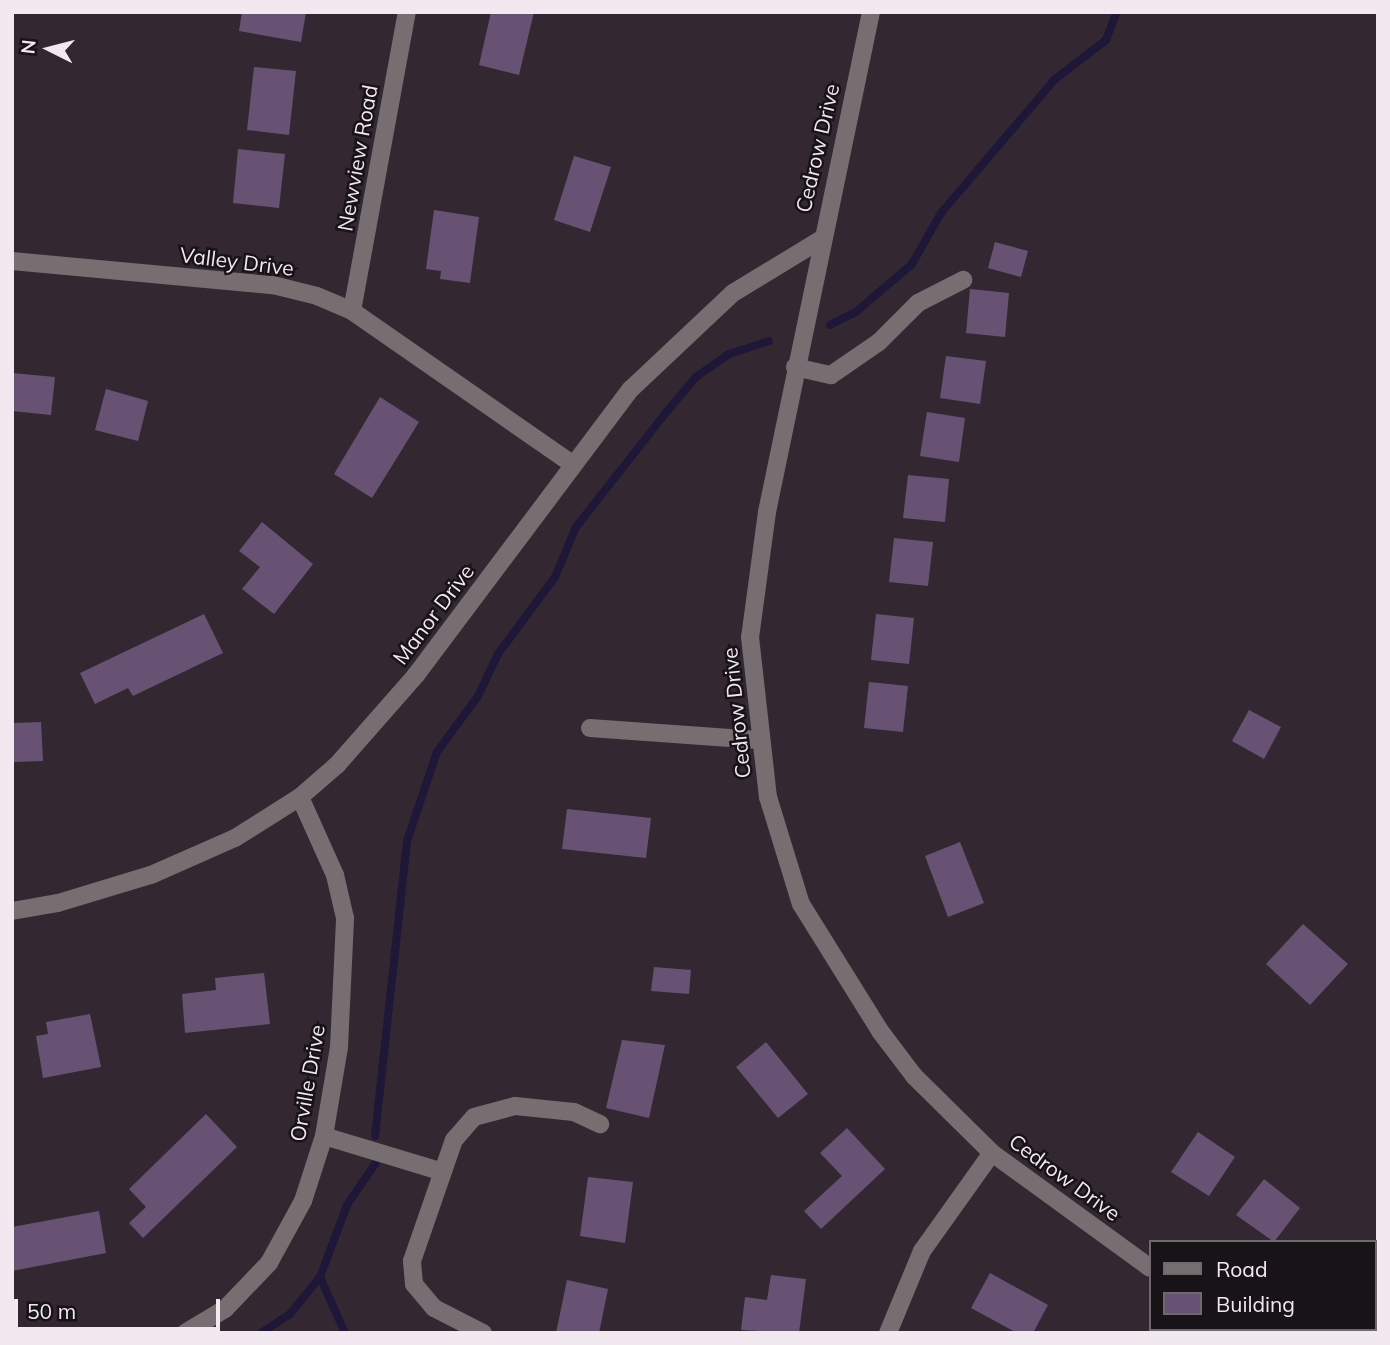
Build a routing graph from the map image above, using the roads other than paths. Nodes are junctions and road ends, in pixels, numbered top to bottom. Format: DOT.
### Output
graph roads {
  1 [pos="407,12"];
  2 [pos="871,12"];
  3 [pos="820,240"];
  4 [pos="12,261"];
  5 [pos="963,280"];
  6 [pos="352,311"];
  7 [pos="795,367"];
  8 [pos="572,464"];
  9 [pos="590,728"];
  10 [pos="758,740"];
  11 [pos="300,797"];
  12 [pos="12,911"];
  13 [pos="600,1124"];
  14 [pos="324,1136"];
  15 [pos="992,1153"];
  16 [pos="443,1172"];
  17 [pos="1148,1267"];
  18 [pos="185,1333"];
  19 [pos="483,1333"];
  20 [pos="888,1333"];
  1 -- 6 [label="street, Newview Road"];
  2 -- 3 [label="street, Cedrow Drive"];
  3 -- 7 [label="street, Cedrow Drive"];
  3 -- 8 [label="street, Manor Drive"];
  4 -- 6 [label="street, Valley Drive"];
  5 -- 7 [label="street"];
  6 -- 8 [label="street, Valley Drive"];
  7 -- 10 [label="street, Cedrow Drive"];
  8 -- 11 [label="street, Manor Drive"];
  9 -- 10 [label="street"];
  10 -- 15 [label="street, Cedrow Drive"];
  11 -- 12 [label="street, Manor Drive"];
  11 -- 14 [label="street, Orville Drive"];
  13 -- 16 [label="street"];
  14 -- 16 [label="street"];
  14 -- 18 [label="street, Orville Drive"];
  15 -- 17 [label="street, Cedrow Drive"];
  15 -- 20 [label="street"];
  16 -- 19 [label="street"];
}
